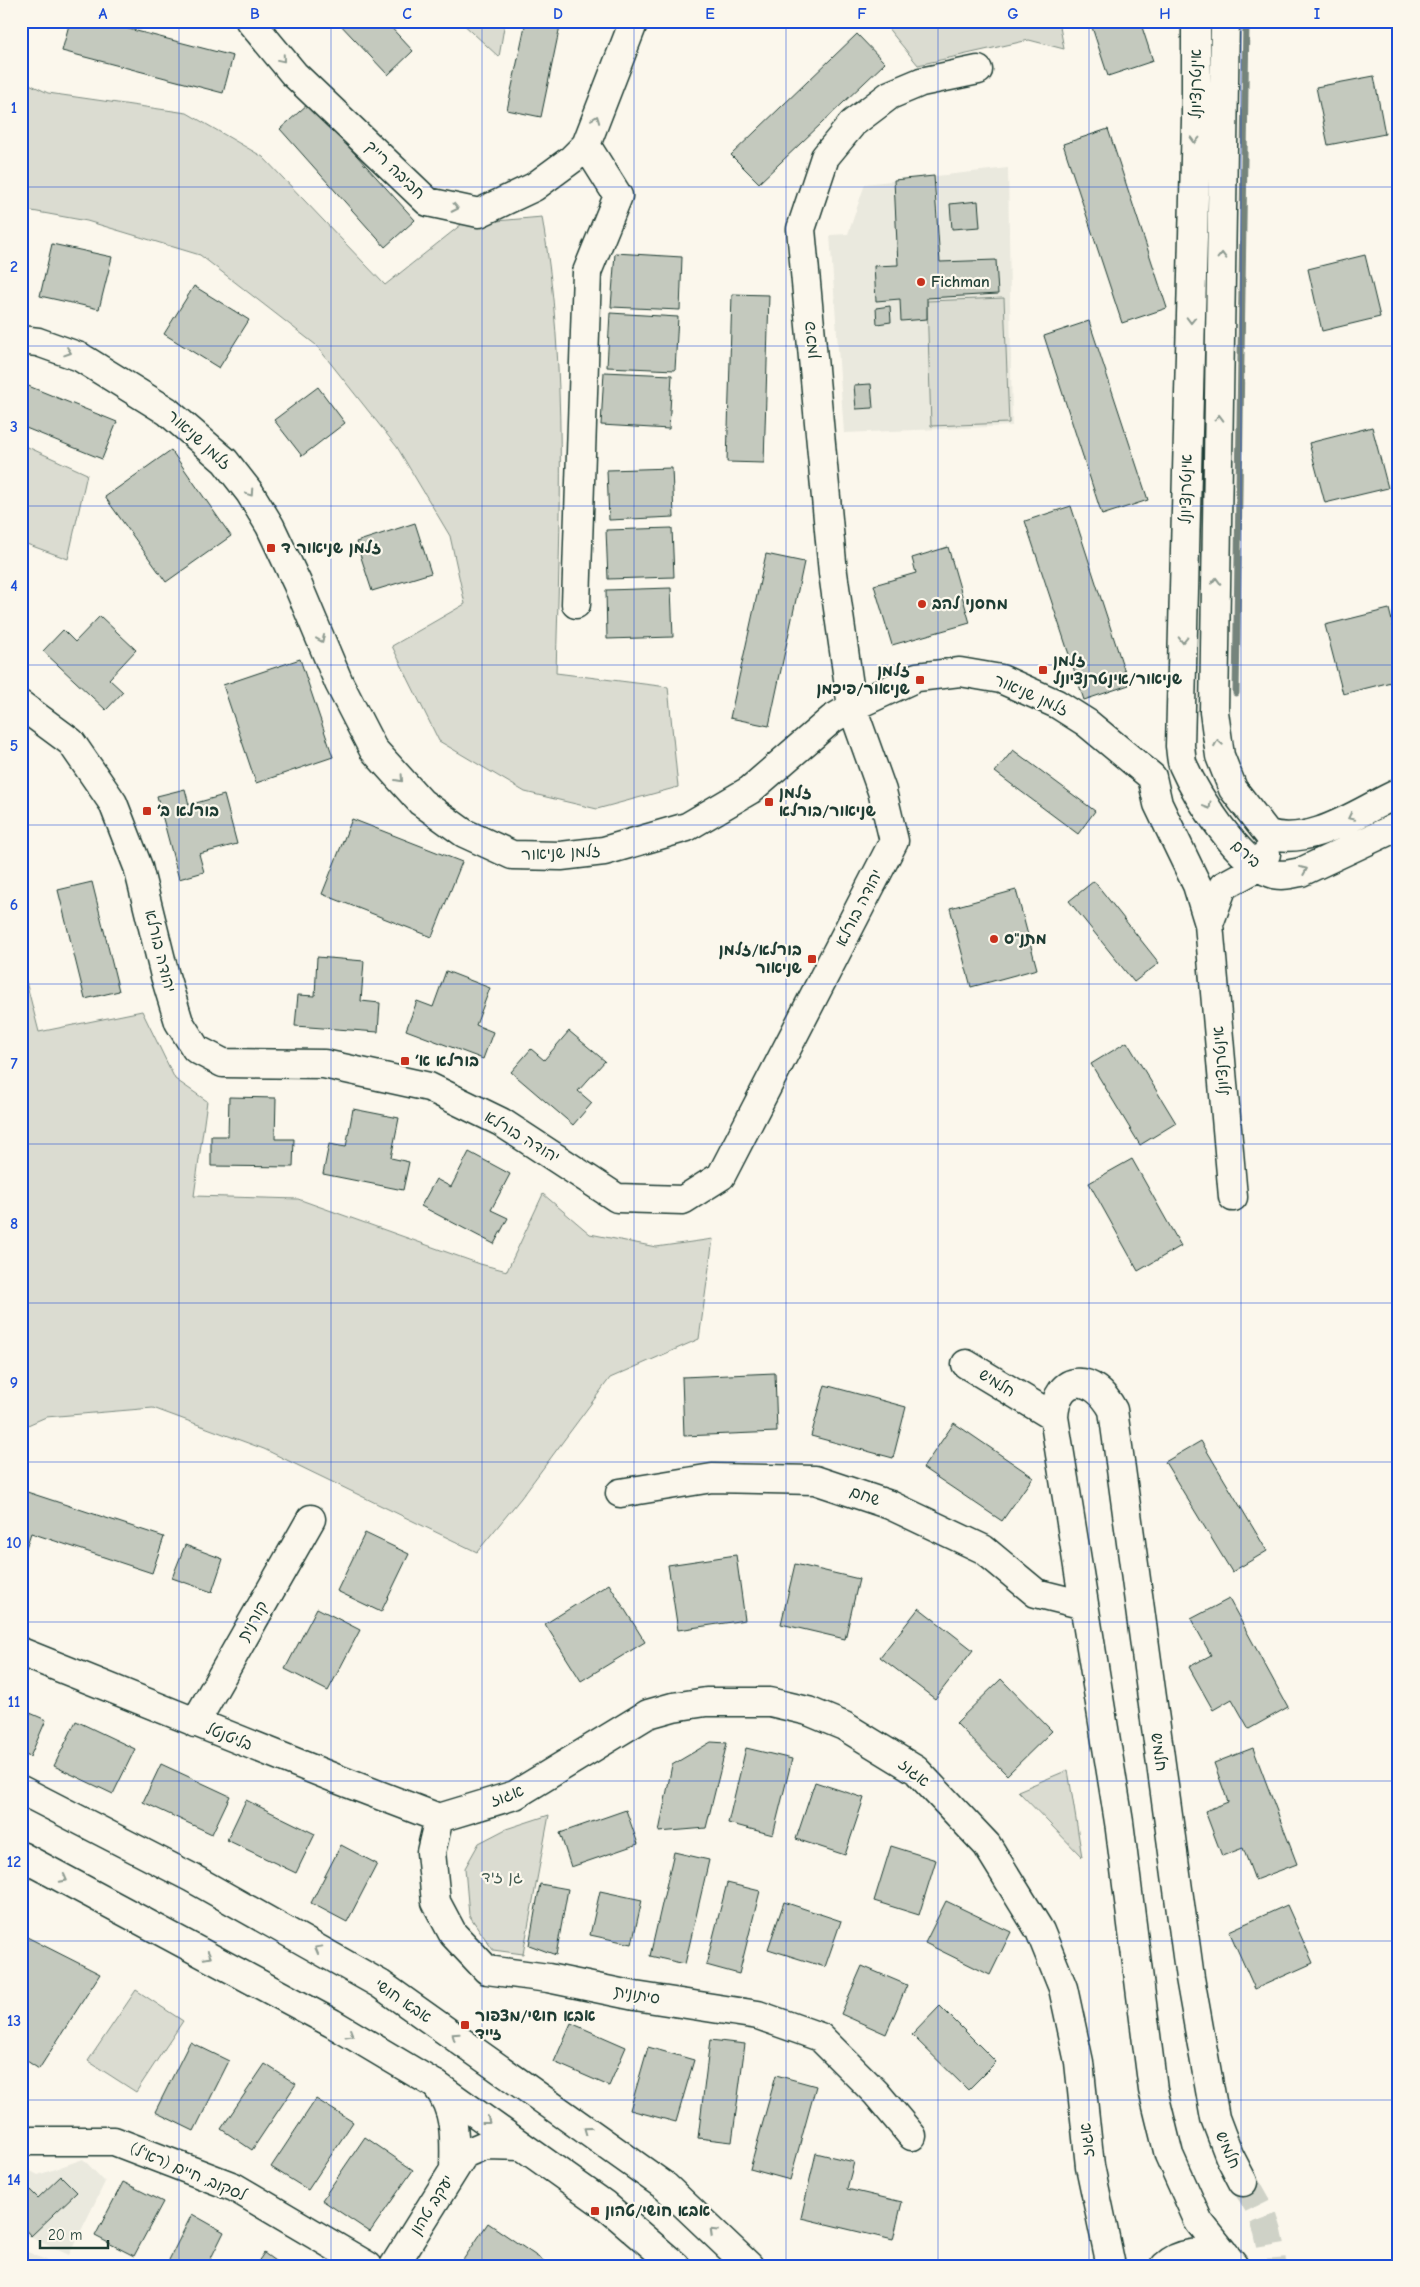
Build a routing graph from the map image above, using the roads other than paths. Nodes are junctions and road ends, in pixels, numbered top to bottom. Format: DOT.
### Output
graph roads {
  1 [pos="250,21"];
  2 [pos="634,21"];
  3 [pos="1196,21"];
  4 [pos="1225,21"];
  5 [pos="978,70"];
  6 [pos="586,145"];
  7 [pos="21,340"];
  8 [pos="576,604"];
  9 [pos="21,705"];
  10 [pos="852,707"];
  11 [pos="1183,764"];
  12 [pos="1152,777"];
  13 [pos="1233,789"];
  14 [pos="1399,793"];
  15 [pos="1399,826"];
  16 [pos="1268,834"];
  17 [pos="1258,867"];
  18 [pos="1210,886"];
  19 [pos="1234,1197"];
  20 [pos="966,1364"];
  21 [pos="1054,1417"];
  22 [pos="620,1493"];
  23 [pos="311,1519"];
  24 [pos="1084,1605"];
  25 [pos="21,1652"];
  26 [pos="195,1723"];
  27 [pos="21,1790"];
  28 [pos="439,1818"];
  29 [pos="21,1856"];
  30 [pos="436,2085"];
  31 [pos="912,2136"];
  32 [pos="21,2141"];
  33 [pos="521,2146"];
  34 [pos="454,2169"];
  35 [pos="1243,2182"];
  36 [pos="1107,2253"];
  37 [pos="1229,2260"];
  38 [pos="368,2266"];
  39 [pos="394,2266"];
  40 [pos="676,2266"];
  41 [pos="749,2266"];
  42 [pos="1117,2266"];
  43 [pos="1165,2266"];
  1 -- 6 [label="street, חביבה רייך, one-way"];
  6 -- 2 [label="street, חביבה רייך, one-way"];
  3 -- 11 [label="street, אינטרנציונל, one-way"];
  13 -- 4 [label="street, אינטרנציונל, one-way"];
  5 -- 10 [label="street, פיכמן"];
  6 -- 8 [label="street"];
  7 -- 10 [label="street, זלמן שניאור, one-way"];
  9 -- 10 [label="street, יהודה בורלא"];
  10 -- 12 [label="street, זלמן שניאור"];
  11 -- 12 [label="street"];
  11 -- 13 [label="street"];
  11 -- 17 [label="street, בירם, one-way"];
  12 -- 18 [label="street"];
  13 -- 16 [label="street, אינטרנציונל"];
  14 -- 16 [label="street, בירם, one-way"];
  17 -- 15 [label="street, בירם, one-way"];
  16 -- 17 [label="street"];
  17 -- 18 [label="street"];
  18 -- 19 [label="street, אינטרנציונל"];
  20 -- 21 [label="street, חלמיש"];
  21 -- 24 [label="street, חלמיש"];
  21 -- 35 [label="street, חלמיש"];
  22 -- 24 [label="street, שחם"];
  23 -- 26 [label="street, קורנית"];
  24 -- 37 [label="street, חלמיש"];
  25 -- 26 [label="street, בליטנטל"];
  26 -- 28 [label="street, בליטנטל"];
  41 -- 27 [label="street, אבא חושי, one-way"];
  28 -- 31 [label="street, סיתונית"];
  28 -- 36 [label="street, אגוז"];
  29 -- 30 [label="street, one-way"];
  30 -- 33 [label="street, one-way"];
  30 -- 34 [label="street, יעקב טהון"];
  32 -- 38 [label="street, לסקוב, חיים (רא\"ל)"];
  33 -- 34 [label="street, יעקב טהון"];
  33 -- 40 [label="street"];
  34 -- 39 [label="street, יעקב טהון"];
  36 -- 42 [label="street, אגוז"];
  37 -- 43 [label="street, חלמיש"];
}
